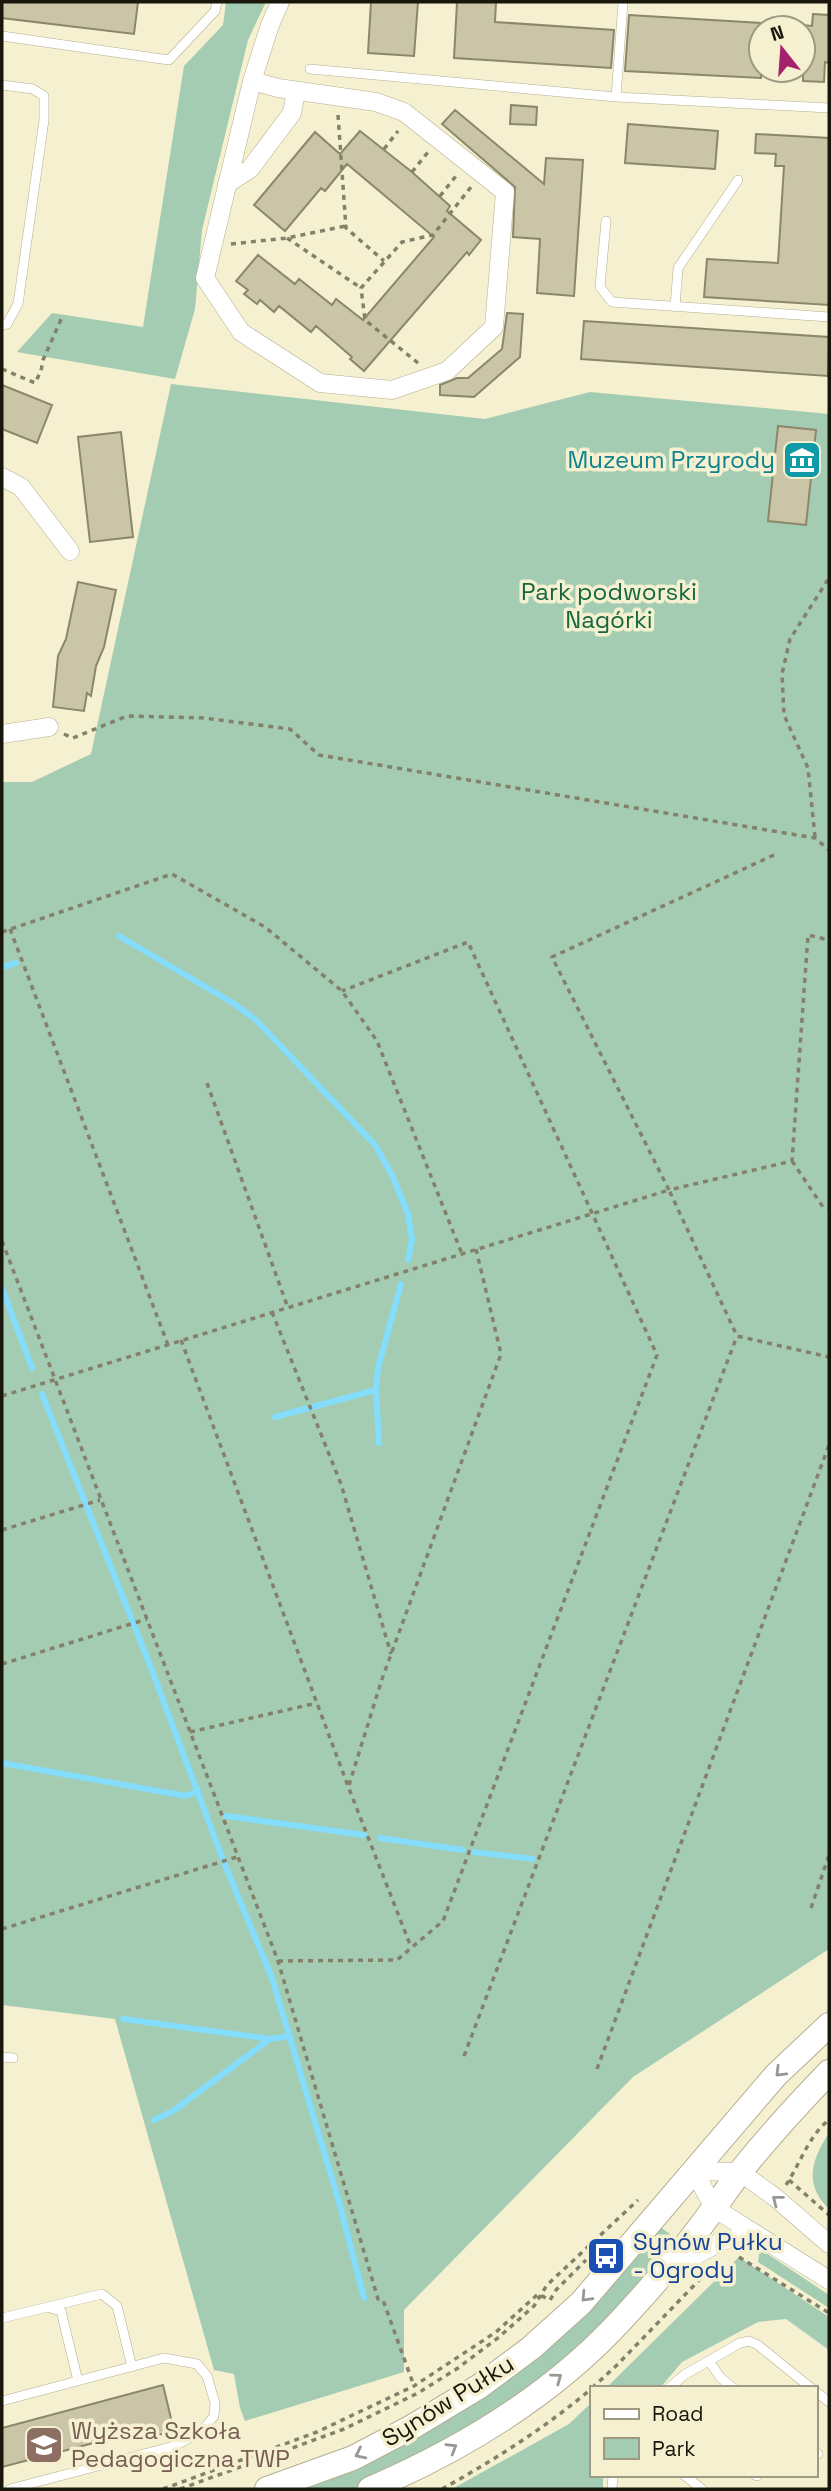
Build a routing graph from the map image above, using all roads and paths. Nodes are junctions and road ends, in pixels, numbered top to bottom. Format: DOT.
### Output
graph roads {
  1 [pos="217,2"];
  2 [pos="281,2"];
  3 [pos="623,2"];
  4 [pos="2,36"];
  5 [pos="310,69"];
  6 [pos="252,81"];
  7 [pos="2,85"];
  8 [pos="296,91"];
  9 [pos="616,97"];
  10 [pos="829,108"];
  11 [pos="337,110"];
  12 [pos="404,124"];
  13 [pos="431,147"];
  14 [pos="384,149"];
  15 [pos="460,171"];
  16 [pos="412,172"];
  17 [pos="738,180"];
  18 [pos="474,183"];
  19 [pos="227,184"];
  20 [pos="440,196"];
  21 [pos="606,221"];
  22 [pos="346,226"];
  23 [pos="287,238"];
  24 [pos="225,245"];
  25 [pos="384,261"];
  26 [pos="361,288"];
  27 [pos="675,307"];
  28 [pos="63,315"];
  29 [pos="829,317"];
  30 [pos="2,325"];
  31 [pos="2,369"];
  32 [pos="433,376"];
  33 [pos="2,477"];
  34 [pos="70,551"];
  35 [pos="829,578"];
  36 [pos="49,727"];
  37 [pos="2,734"];
  38 [pos="815,838"];
  39 [pos="829,850"];
  40 [pos="774,855"];
  41 [pos="10,929"];
  42 [pos="2,932"];
  43 [pos="829,940"];
  44 [pos="342,992"];
  45 [pos="207,1083"];
  46 [pos="793,1161"];
  47 [pos="669,1190"];
  48 [pos="829,1208"];
  49 [pos="592,1214"];
  50 [pos="2,1241"];
  51 [pos="476,1250"];
  52 [pos="462,1254"];
  53 [pos="8,1256"];
  54 [pos="2,1258"];
  55 [pos="288,1308"];
  56 [pos="272,1312"];
  57 [pos="737,1336"];
  58 [pos="181,1340"];
  59 [pos="168,1345"];
  60 [pos="829,1357"];
  61 [pos="55,1379"];
  62 [pos="2,1396"];
  63 [pos="829,1445"];
  64 [pos="101,1499"];
  65 [pos="2,1530"];
  66 [pos="147,1619"];
  67 [pos="391,1654"];
  68 [pos="2,1664"];
  69 [pos="317,1703"];
  70 [pos="190,1732"];
  71 [pos="348,1786"];
  72 [pos="829,1855"];
  73 [pos="238,1857"];
  74 [pos="811,1908"];
  75 [pos="2,1929"];
  76 [pos="411,1947"];
  77 [pos="278,1961"];
  78 [pos="829,2025"];
  79 [pos="464,2056"];
  80 [pos="2,2057"];
  81 [pos="13,2058"];
  82 [pos="597,2069"];
  83 [pos="829,2073"];
  84 [pos="829,2120"];
  85 [pos="694,2171"];
  86 [pos="740,2172"];
  87 [pos="791,2182"];
  88 [pos="782,2190"];
  89 [pos="642,2199"];
  90 [pos="714,2208"];
  91 [pos="829,2215"];
  92 [pos="761,2237"];
  93 [pos="829,2244"];
  94 [pos="594,2252"];
  95 [pos="739,2257"];
  96 [pos="710,2268"];
  97 [pos="663,2273"];
  98 [pos="829,2280"];
  99 [pos="541,2295"];
  100 [pos="48,2307"];
  101 [pos="829,2313"];
  102 [pos="2,2318"];
  103 [pos="709,2361"];
  104 [pos="132,2367"];
  105 [pos="78,2381"];
  106 [pos="414,2386"];
  107 [pos="594,2386"];
  108 [pos="671,2386"];
  109 [pos="731,2386"];
  110 [pos="809,2386"];
  111 [pos="590,2390"];
  112 [pos="2,2401"];
  113 [pos="687,2477"];
  114 [pos="10,2489"];
  115 [pos="163,2489"];
  116 [pos="180,2489"];
  117 [pos="267,2489"];
  118 [pos="370,2489"];
  119 [pos="442,2489"];
  120 [pos="702,2489"];
  1 -- 4 [label="lane"];
  2 -- 6 [label="street"];
  3 -- 9 [label="lane"];
  5 -- 9 [label="lane"];
  6 -- 8 [label="street"];
  6 -- 19 [label="street"];
  7 -- 30 [label="lane"];
  8 -- 19 [label="street"];
  8 -- 32 [label="street"];
  9 -- 10 [label="lane"];
  11 -- 22 [label="path"];
  12 -- 14 [label="path"];
  13 -- 16 [label="path"];
  15 -- 20 [label="path"];
  17 -- 27 [label="lane"];
  18 -- 25 [label="path"];
  19 -- 32 [label="street"];
  21 -- 27 [label="lane"];
  22 -- 23 [label="path"];
  22 -- 25 [label="path"];
  23 -- 24 [label="path"];
  23 -- 26 [label="path"];
  25 -- 26 [label="path"];
  26 -- 32 [label="path"];
  27 -- 29 [label="lane"];
  28 -- 31 [label="path"];
  33 -- 34 [label="street"];
  35 -- 38 [label="path"];
  36 -- 37 [label="street"];
  36 -- 38 [label="path"];
  38 -- 39 [label="path"];
  40 -- 47 [label="path"];
  41 -- 42 [label="path"];
  41 -- 44 [label="path"];
  41 -- 59 [label="path"];
  43 -- 46 [label="path"];
  44 -- 49 [label="path"];
  44 -- 52 [label="path"];
  45 -- 55 [label="path"];
  46 -- 47 [label="path"];
  46 -- 48 [label="path"];
  47 -- 49 [label="path"];
  47 -- 57 [label="path"];
  49 -- 51 [label="path"];
  49 -- 76 [label="path"];
  50 -- 53 [label="path"];
  51 -- 52 [label="path"];
  51 -- 67 [label="path"];
  52 -- 55 [label="path"];
  53 -- 54 [label="path"];
  53 -- 61 [label="path"];
  55 -- 56 [label="path"];
  56 -- 58 [label="path"];
  56 -- 67 [label="path"];
  57 -- 60 [label="path"];
  57 -- 79 [label="path"];
  58 -- 59 [label="path"];
  58 -- 69 [label="path"];
  59 -- 61 [label="path"];
  61 -- 62 [label="path"];
  61 -- 64 [label="path"];
  63 -- 82 [label="path"];
  64 -- 65 [label="path"];
  64 -- 66 [label="path"];
  66 -- 68 [label="path"];
  66 -- 70 [label="path"];
  67 -- 71 [label="path"];
  69 -- 70 [label="path"];
  69 -- 71 [label="path"];
  70 -- 73 [label="path"];
  71 -- 76 [label="path"];
  72 -- 74 [label="path"];
  73 -- 75 [label="path"];
  73 -- 77 [label="path"];
  76 -- 77 [label="path"];
  77 -- 106 [label="path"];
  78 -- 85 [label="main road, Synów Pułku, one-way"];
  80 -- 81 [label="lane"];
  83 -- 86 [label="main road, Synów Pułku"];
  84 -- 87 [label="path"];
  85 -- 86 [label="street"];
  85 -- 90 [label="street"];
  85 -- 117 [label="main road, Synów Pułku, one-way"];
  86 -- 90 [label="main road, Synów Pułku"];
  93 -- 86 [label="street, one-way"];
  87 -- 88 [label="path"];
  87 -- 91 [label="path"];
  89 -- 99 [label="path"];
  90 -- 92 [label="street"];
  90 -- 97 [label="main road, Synów Pułku"];
  92 -- 97 [label="street"];
  92 -- 98 [label="street"];
  94 -- 99 [label="path"];
  95 -- 101 [label="path"];
  96 -- 107 [label="path"];
  118 -- 97 [label="main road, Synów Pułku, one-way"];
  99 -- 106 [label="path"];
  99 -- 116 [label="path"];
  100 -- 102 [label="lane"];
  100 -- 104 [label="lane"];
  100 -- 105 [label="lane"];
  103 -- 108 [label="lane"];
  103 -- 109 [label="lane"];
  103 -- 110 [label="lane"];
  104 -- 105 [label="lane"];
  104 -- 114 [label="lane"];
  105 -- 112 [label="lane"];
  106 -- 115 [label="path"];
  111 -- 119 [label="path"];
  113 -- 120 [label="lane"];
}
